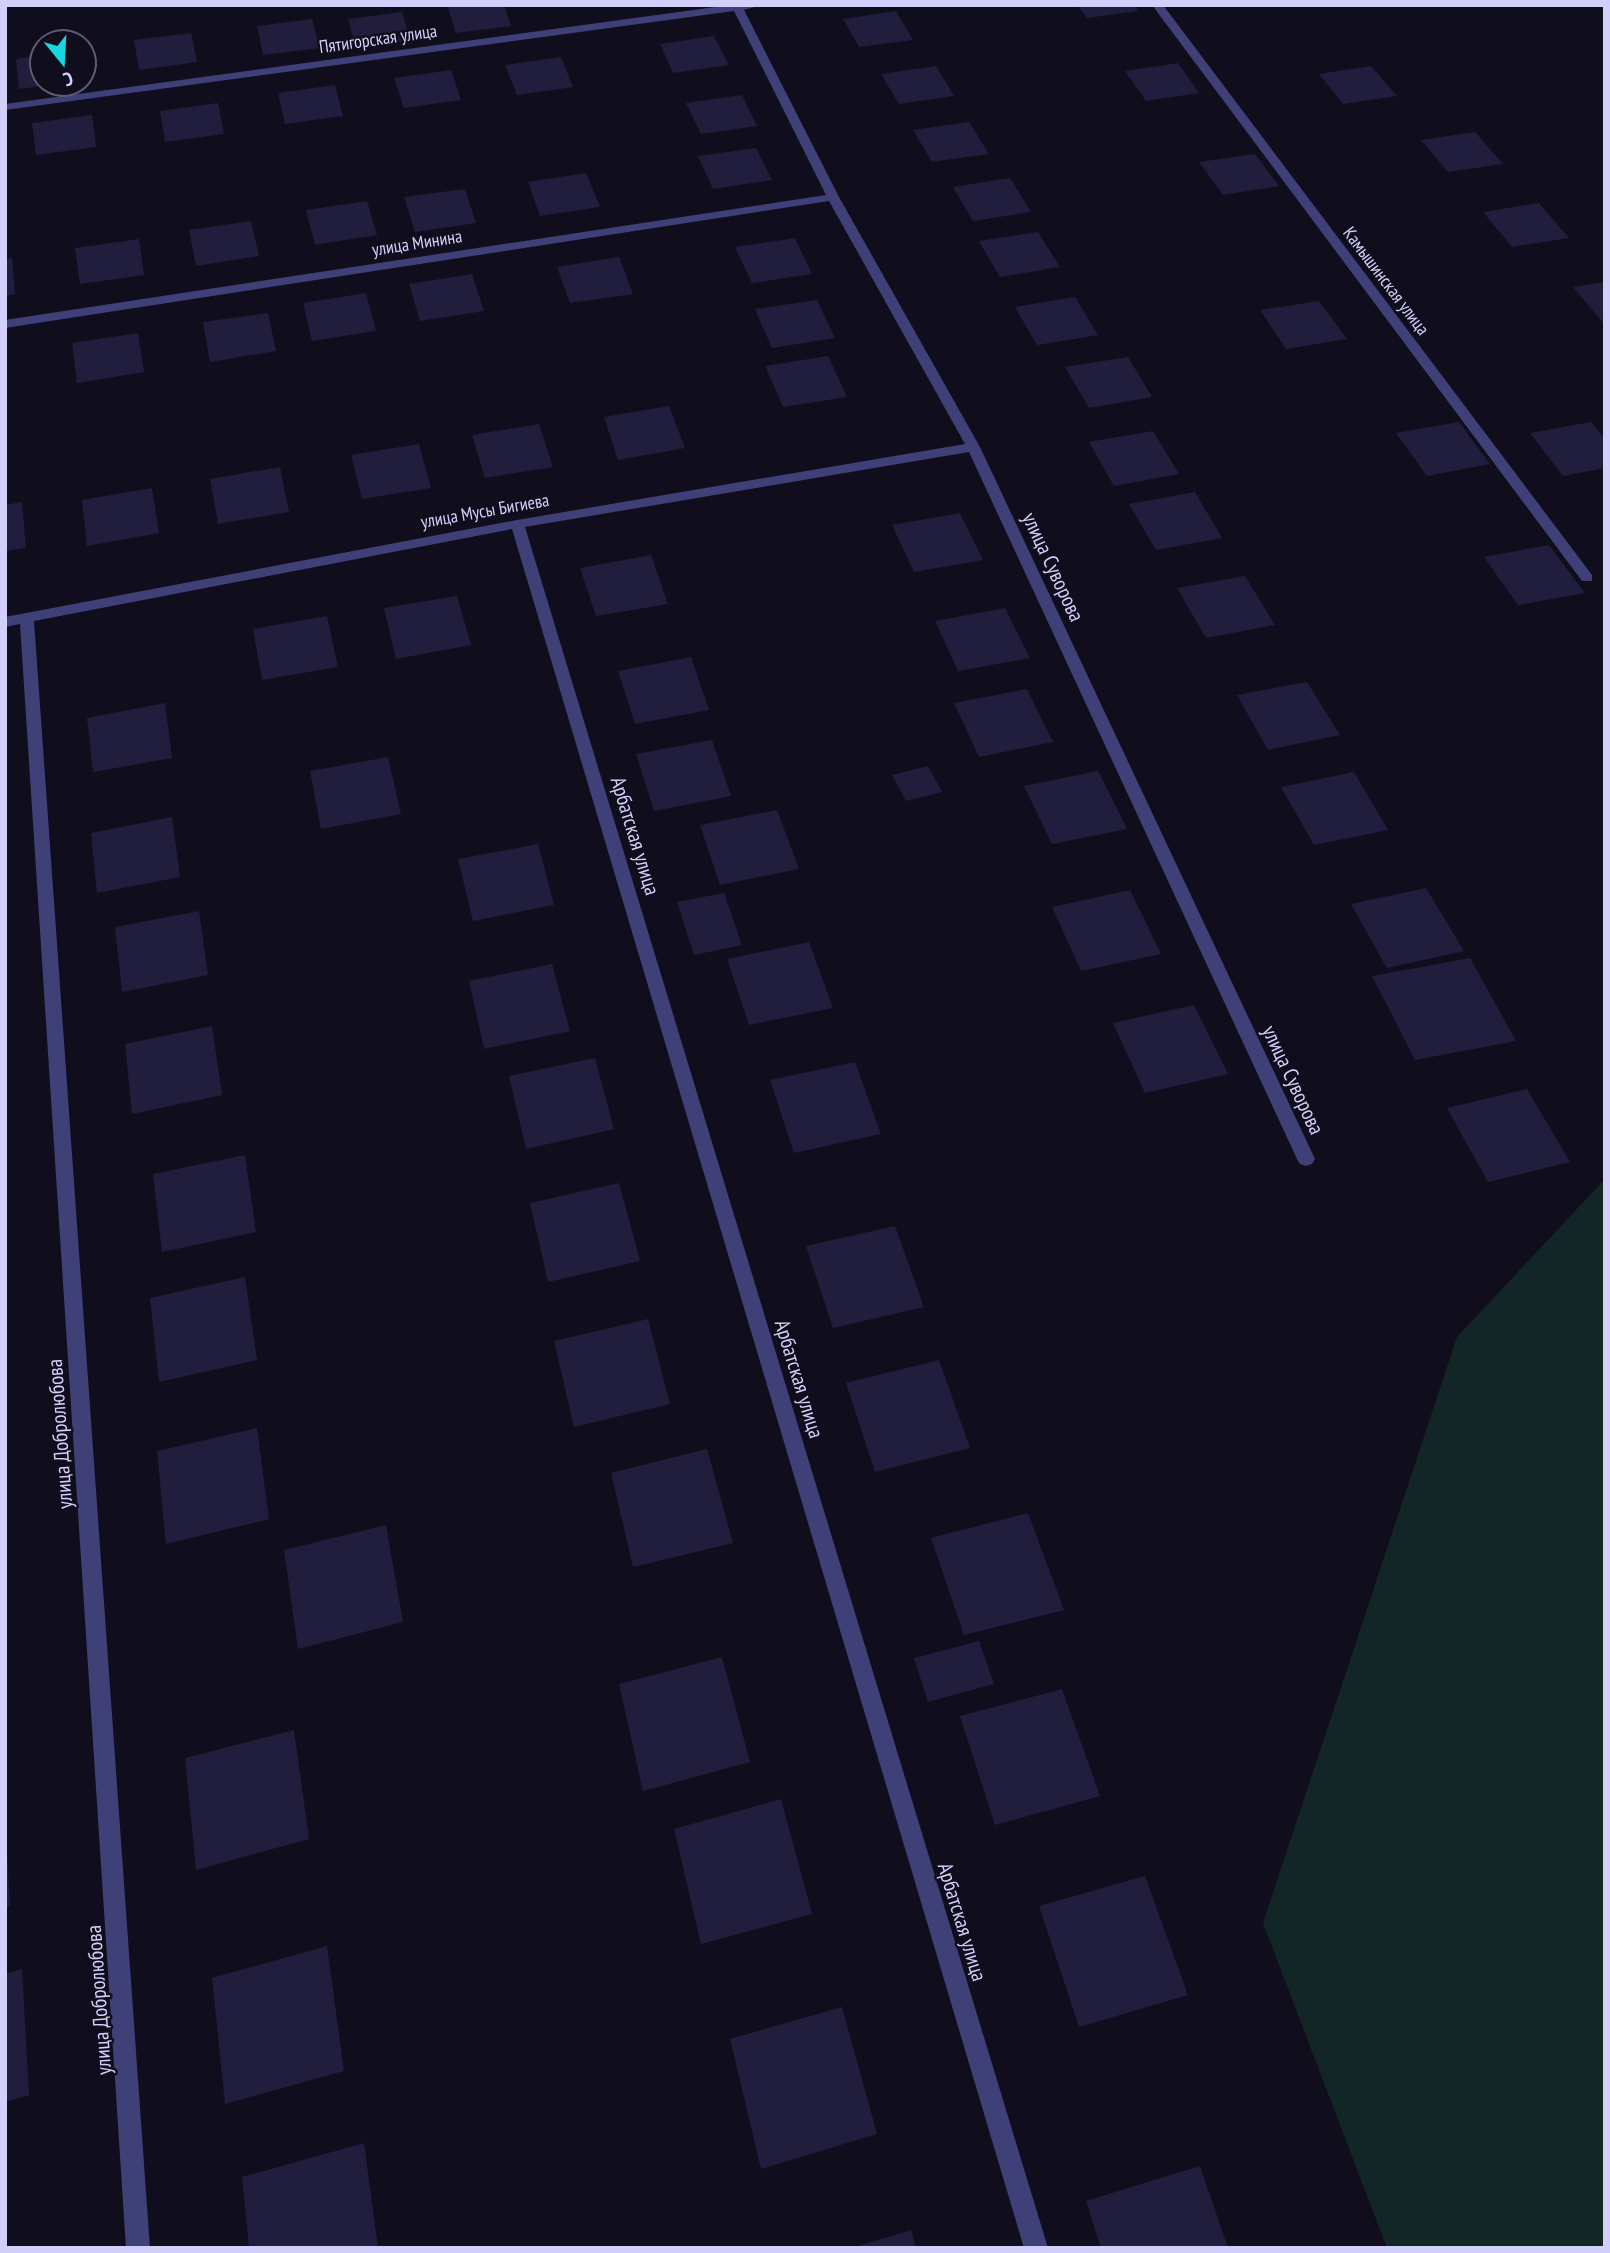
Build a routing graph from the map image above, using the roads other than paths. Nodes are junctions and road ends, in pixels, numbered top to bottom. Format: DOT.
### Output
graph roads {
  1 [pos="756,5"];
  2 [pos="1157,5"];
  3 [pos="736,7"];
  4 [pos="5,107"];
  5 [pos="833,197"];
  6 [pos="5,324"];
  7 [pos="973,447"];
  8 [pos="517,524"];
  9 [pos="1587,578"];
  10 [pos="27,618"];
  11 [pos="5,622"];
  12 [pos="1306,1159"];
  13 [pos="138,2248"];
  14 [pos="1037,2248"];
  1 -- 3 [label="street, Пятигорская улица"];
  2 -- 9 [label="street, Камышинская улица"];
  3 -- 4 [label="street, Пятигорская улица"];
  3 -- 5 [label="street, улица Суворова"];
  5 -- 6 [label="street, улица Минина"];
  5 -- 7 [label="street, улица Суворова"];
  7 -- 8 [label="street, улица Мусы Бигиева"];
  7 -- 12 [label="street, улица Суворова"];
  8 -- 10 [label="street, улица Мусы Бигиева"];
  8 -- 14 [label="street, Арбатская улица"];
  10 -- 11 [label="street, улица Мусы Бигиева"];
  10 -- 13 [label="street, улица Добролюбова"];
}
